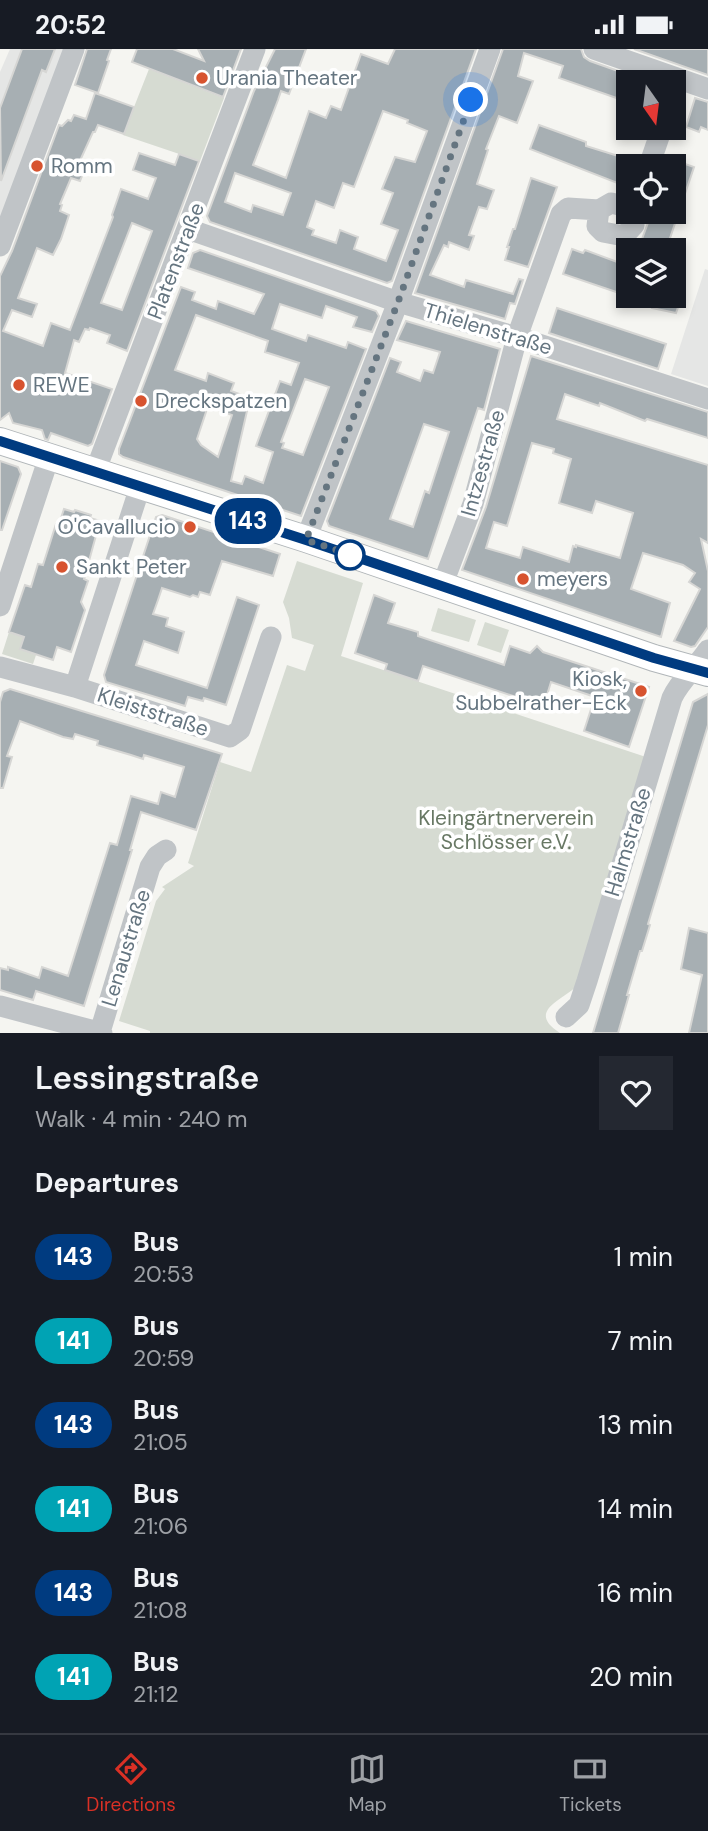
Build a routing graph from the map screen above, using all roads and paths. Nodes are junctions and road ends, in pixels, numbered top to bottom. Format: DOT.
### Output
graph roads {
  1 [pos="74,49"];
  2 [pos="255,49"];
  3 [pos="490,49"];
  4 [pos="594,49"];
  5 [pos="642,70"];
  6 [pos="686,86"];
  7 [pos="708,89"];
  8 [pos="616,204"];
  9 [pos="599,210"];
  10 [pos="634,224"];
  11 [pos="188,229"];
  12 [pos="0,246"];
  13 [pos="398,302"];
  14 [pos="517,337"];
  15 [pos="708,399"];
  16 [pos="0,441"];
  17 [pos="49,457"];
  18 [pos="95,472"];
  19 [pos="141,487"];
  20 [pos="306,540"];
  21 [pos="442,586"];
  22 [pos="0,606"];
  23 [pos="271,637"];
  24 [pos="704,664"];
  25 [pos="0,667"];
  26 [pos="75,687"];
  27 [pos="166,850"];
  28 [pos="0,1006"];
  29 [pos="566,1017"];
  30 [pos="101,1033"];
  1 -- 12 [label="street"];
  2 -- 11 [label="street, Platenstraße"];
  3 -- 13 [label="street"];
  4 -- 5 [label="street"];
  6 -- 7 [label="street"];
  8 -- 9 [label="street"];
  9 -- 10 [label="street"];
  9 -- 14 [label="street, Intzestraße"];
  11 -- 13 [label="street, Thielenstraße"];
  11 -- 18 [label="street, Platenstraße"];
  13 -- 14 [label="street, Thielenstraße"];
  13 -- 20 [label="street"];
  14 -- 15 [label="street, Thielenstraße"];
  14 -- 21 [label="street, Intzestraße"];
  16 -- 17 [label="main road"];
  17 -- 18 [label="main road"];
  17 -- 22 [label="street"];
  18 -- 19 [label="main road"];
  19 -- 20 [label="main road"];
  19 -- 26 [label="street"];
  20 -- 21 [label="main road"];
  21 -- 24 [label="main road"];
  23 -- 26 [label="street, Kleiststraße"];
  24 -- 29 [label="street, Halmstraße"];
  25 -- 26 [label="street, Kleiststraße"];
  27 -- 30 [label="street, Lenaustraße"];
  28 -- 30 [label="street, Lenaustraße"];
}
